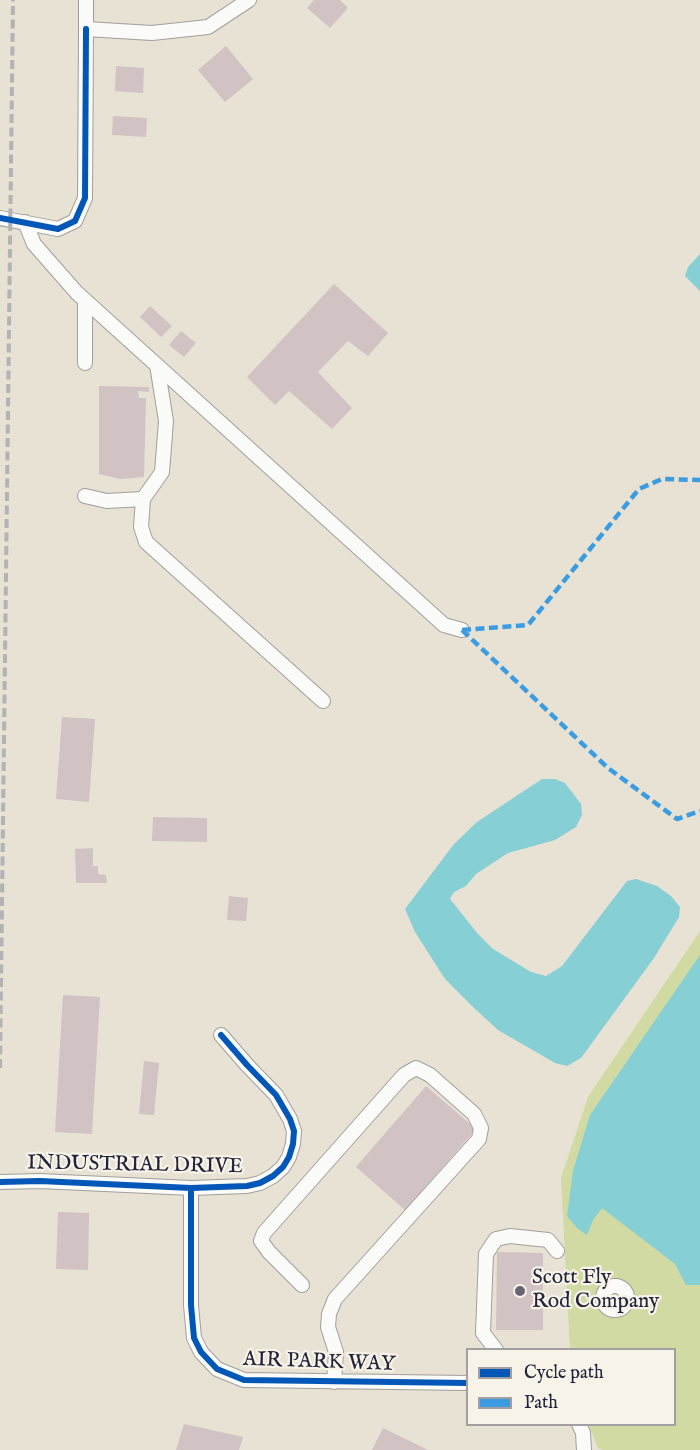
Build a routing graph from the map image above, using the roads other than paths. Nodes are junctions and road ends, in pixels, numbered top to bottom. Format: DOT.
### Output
graph roads {
  1 [pos="86,0"];
  2 [pos="249,0"];
  3 [pos="86,29"];
  4 [pos="0,218"];
  5 [pos="25,222"];
  6 [pos="85,300"];
  7 [pos="85,363"];
  8 [pos="156,365"];
  9 [pos="85,496"];
  10 [pos="143,499"];
  11 [pos="462,630"];
  12 [pos="323,701"];
  13 [pos="220,1035"];
  14 [pos="0,1182"];
  15 [pos="191,1188"];
  16 [pos="557,1251"];
  17 [pos="302,1285"];
  18 [pos="494,1348"];
  19 [pos="334,1382"];
  20 [pos="466,1383"];
  21 [pos="580,1426"];
  22 [pos="584,1450"];
  1 -- 3 [label="street"];
  2 -- 3 [label="street"];
  3 -- 5 [label="street"];
  4 -- 5 [label="street"];
  5 -- 6 [label="street"];
  6 -- 7 [label="street"];
  6 -- 8 [label="street"];
  8 -- 10 [label="street"];
  8 -- 11 [label="street"];
  9 -- 10 [label="street"];
  10 -- 12 [label="street"];
  13 -- 15 [label="street, INDUSTRIAL DRIVE"];
  14 -- 15 [label="street, INDUSTRIAL DRIVE"];
  15 -- 19 [label="street, AIR PARK WAY"];
  16 -- 18 [label="street"];
  17 -- 19 [label="street"];
  19 -- 20 [label="street, AIR PARK WAY"];
  21 -- 22 [label="street"];
}
